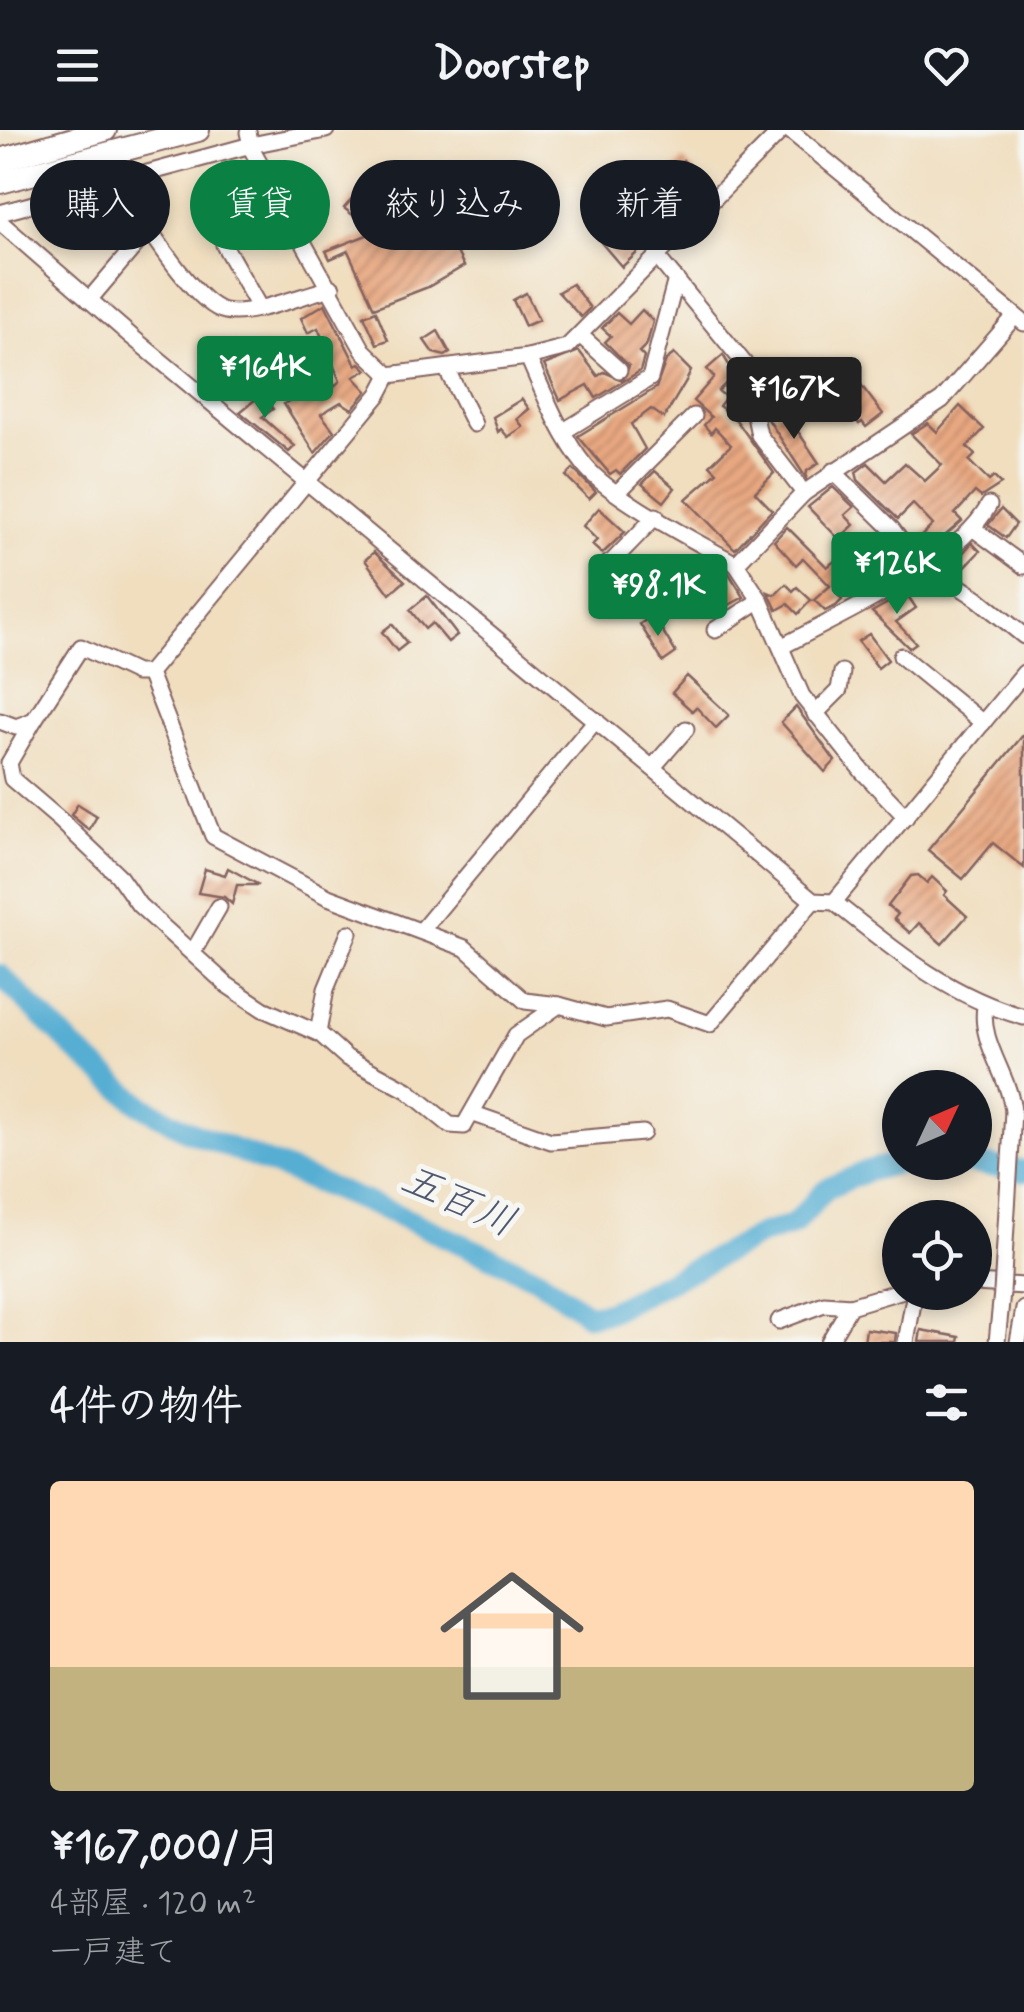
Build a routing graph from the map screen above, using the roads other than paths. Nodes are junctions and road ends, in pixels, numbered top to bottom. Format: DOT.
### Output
graph roads {
  1 [pos="105,130"];
  2 [pos="198,130"];
  3 [pos="326,130"];
  4 [pos="785,130"];
  5 [pos="249,138"];
  6 [pos="0,160"];
  7 [pos="170,163"];
  8 [pos="0,182"];
  9 [pos="30,204"];
  10 [pos="0,212"];
  11 [pos="0,222"];
  12 [pos="131,250"];
  13 [pos="166,250"];
  14 [pos="227,250"];
  15 [pos="658,258"];
  16 [pos="676,279"];
  17 [pos="332,288"];
  18 [pos="89,300"];
  19 [pos="258,307"];
  20 [pos="1019,320"];
  21 [pos="581,336"];
  22 [pos="528,357"];
  23 [pos="446,368"];
  24 [pos="619,370"];
  25 [pos="389,375"];
  26 [pos="694,416"];
  27 [pos="474,424"];
  28 [pos="564,431"];
  29 [pos="833,471"];
  30 [pos="306,480"];
  31 [pos="618,492"];
  32 [pos="804,494"];
  33 [pos="989,505"];
  34 [pos="656,516"];
  35 [pos="974,529"];
  36 [pos="736,564"];
  37 [pos="924,566"];
  38 [pos="1024,566"];
  39 [pos="640,591"];
  40 [pos="760,600"];
  41 [pos="715,630"];
  42 [pos="1024,636"];
  43 [pos="781,646"];
  44 [pos="902,656"];
  45 [pos="842,672"];
  46 [pos="1024,673"];
  47 [pos="149,674"];
  48 [pos="816,714"];
  49 [pos="34,720"];
  50 [pos="596,720"];
  51 [pos="0,721"];
  52 [pos="983,723"];
  53 [pos="686,729"];
  54 [pos="653,767"];
  55 [pos="906,817"];
  56 [pos="813,900"];
  57 [pos="834,902"];
  58 [pos="219,907"];
  59 [pos="422,931"];
  60 [pos="348,934"];
  61 [pos="193,952"];
  62 [pos="558,1004"];
  63 [pos="985,1006"];
  64 [pos="1024,1017"];
  65 [pos="318,1033"];
  66 [pos="474,1114"];
  67 [pos="643,1133"];
  68 [pos="992,1284"];
  69 [pos="1024,1286"];
  70 [pos="882,1296"];
  71 [pos="850,1306"];
  72 [pos="1024,1309"];
  73 [pos="912,1310"];
  74 [pos="779,1320"];
  75 [pos="829,1342"];
  76 [pos="906,1342"];
  77 [pos="997,1342"];
  78 [pos="1018,1342"];
  1 -- 6 [label="highway"];
  2 -- 8 [label="highway"];
  3 -- 5 [label="street"];
  4 -- 15 [label="street"];
  4 -- 20 [label="street"];
  5 -- 7 [label="street"];
  5 -- 17 [label="street"];
  9 -- 10 [label="street"];
  11 -- 18 [label="street"];
  12 -- 18 [label="street"];
  13 -- 19 [label="street"];
  14 -- 19 [label="street"];
  15 -- 16 [label="street"];
  15 -- 21 [label="street"];
  16 -- 28 [label="street"];
  16 -- 32 [label="street"];
  17 -- 19 [label="street"];
  17 -- 25 [label="street"];
  18 -- 30 [label="street"];
  20 -- 29 [label="street"];
  21 -- 22 [label="street"];
  21 -- 24 [label="street"];
  22 -- 23 [label="street"];
  22 -- 28 [label="street"];
  23 -- 25 [label="street"];
  23 -- 27 [label="street"];
  25 -- 30 [label="street"];
  26 -- 31 [label="street"];
  28 -- 31 [label="street"];
  29 -- 32 [label="street"];
  29 -- 37 [label="street"];
  30 -- 47 [label="street"];
  30 -- 50 [label="street"];
  31 -- 34 [label="street"];
  32 -- 36 [label="street"];
  33 -- 35 [label="street"];
  34 -- 36 [label="street"];
  34 -- 39 [label="street"];
  35 -- 37 [label="street"];
  35 -- 38 [label="street"];
  36 -- 40 [label="street"];
  37 -- 42 [label="street"];
  37 -- 43 [label="street"];
  40 -- 41 [label="street"];
  40 -- 43 [label="street"];
  43 -- 48 [label="street"];
  44 -- 52 [label="street"];
  45 -- 48 [label="street"];
  46 -- 52 [label="street"];
  47 -- 49 [label="street"];
  47 -- 59 [label="street"];
  48 -- 55 [label="street"];
  49 -- 51 [label="street"];
  49 -- 61 [label="street"];
  50 -- 54 [label="street"];
  50 -- 59 [label="street"];
  52 -- 55 [label="street"];
  53 -- 54 [label="street"];
  54 -- 56 [label="street"];
  55 -- 57 [label="street"];
  56 -- 57 [label="street"];
  56 -- 62 [label="street"];
  57 -- 63 [label="street"];
  58 -- 61 [label="street"];
  59 -- 62 [label="street"];
  60 -- 65 [label="street"];
  61 -- 65 [label="street"];
  62 -- 66 [label="street"];
  63 -- 64 [label="street"];
  63 -- 77 [label="street, bridge"];
  65 -- 66 [label="street"];
  66 -- 67 [label="street"];
  68 -- 69 [label="street"];
  70 -- 71 [label="street"];
  71 -- 74 [label="street"];
  71 -- 75 [label="street"];
  72 -- 78 [label="street"];
  73 -- 76 [label="street"];
}
